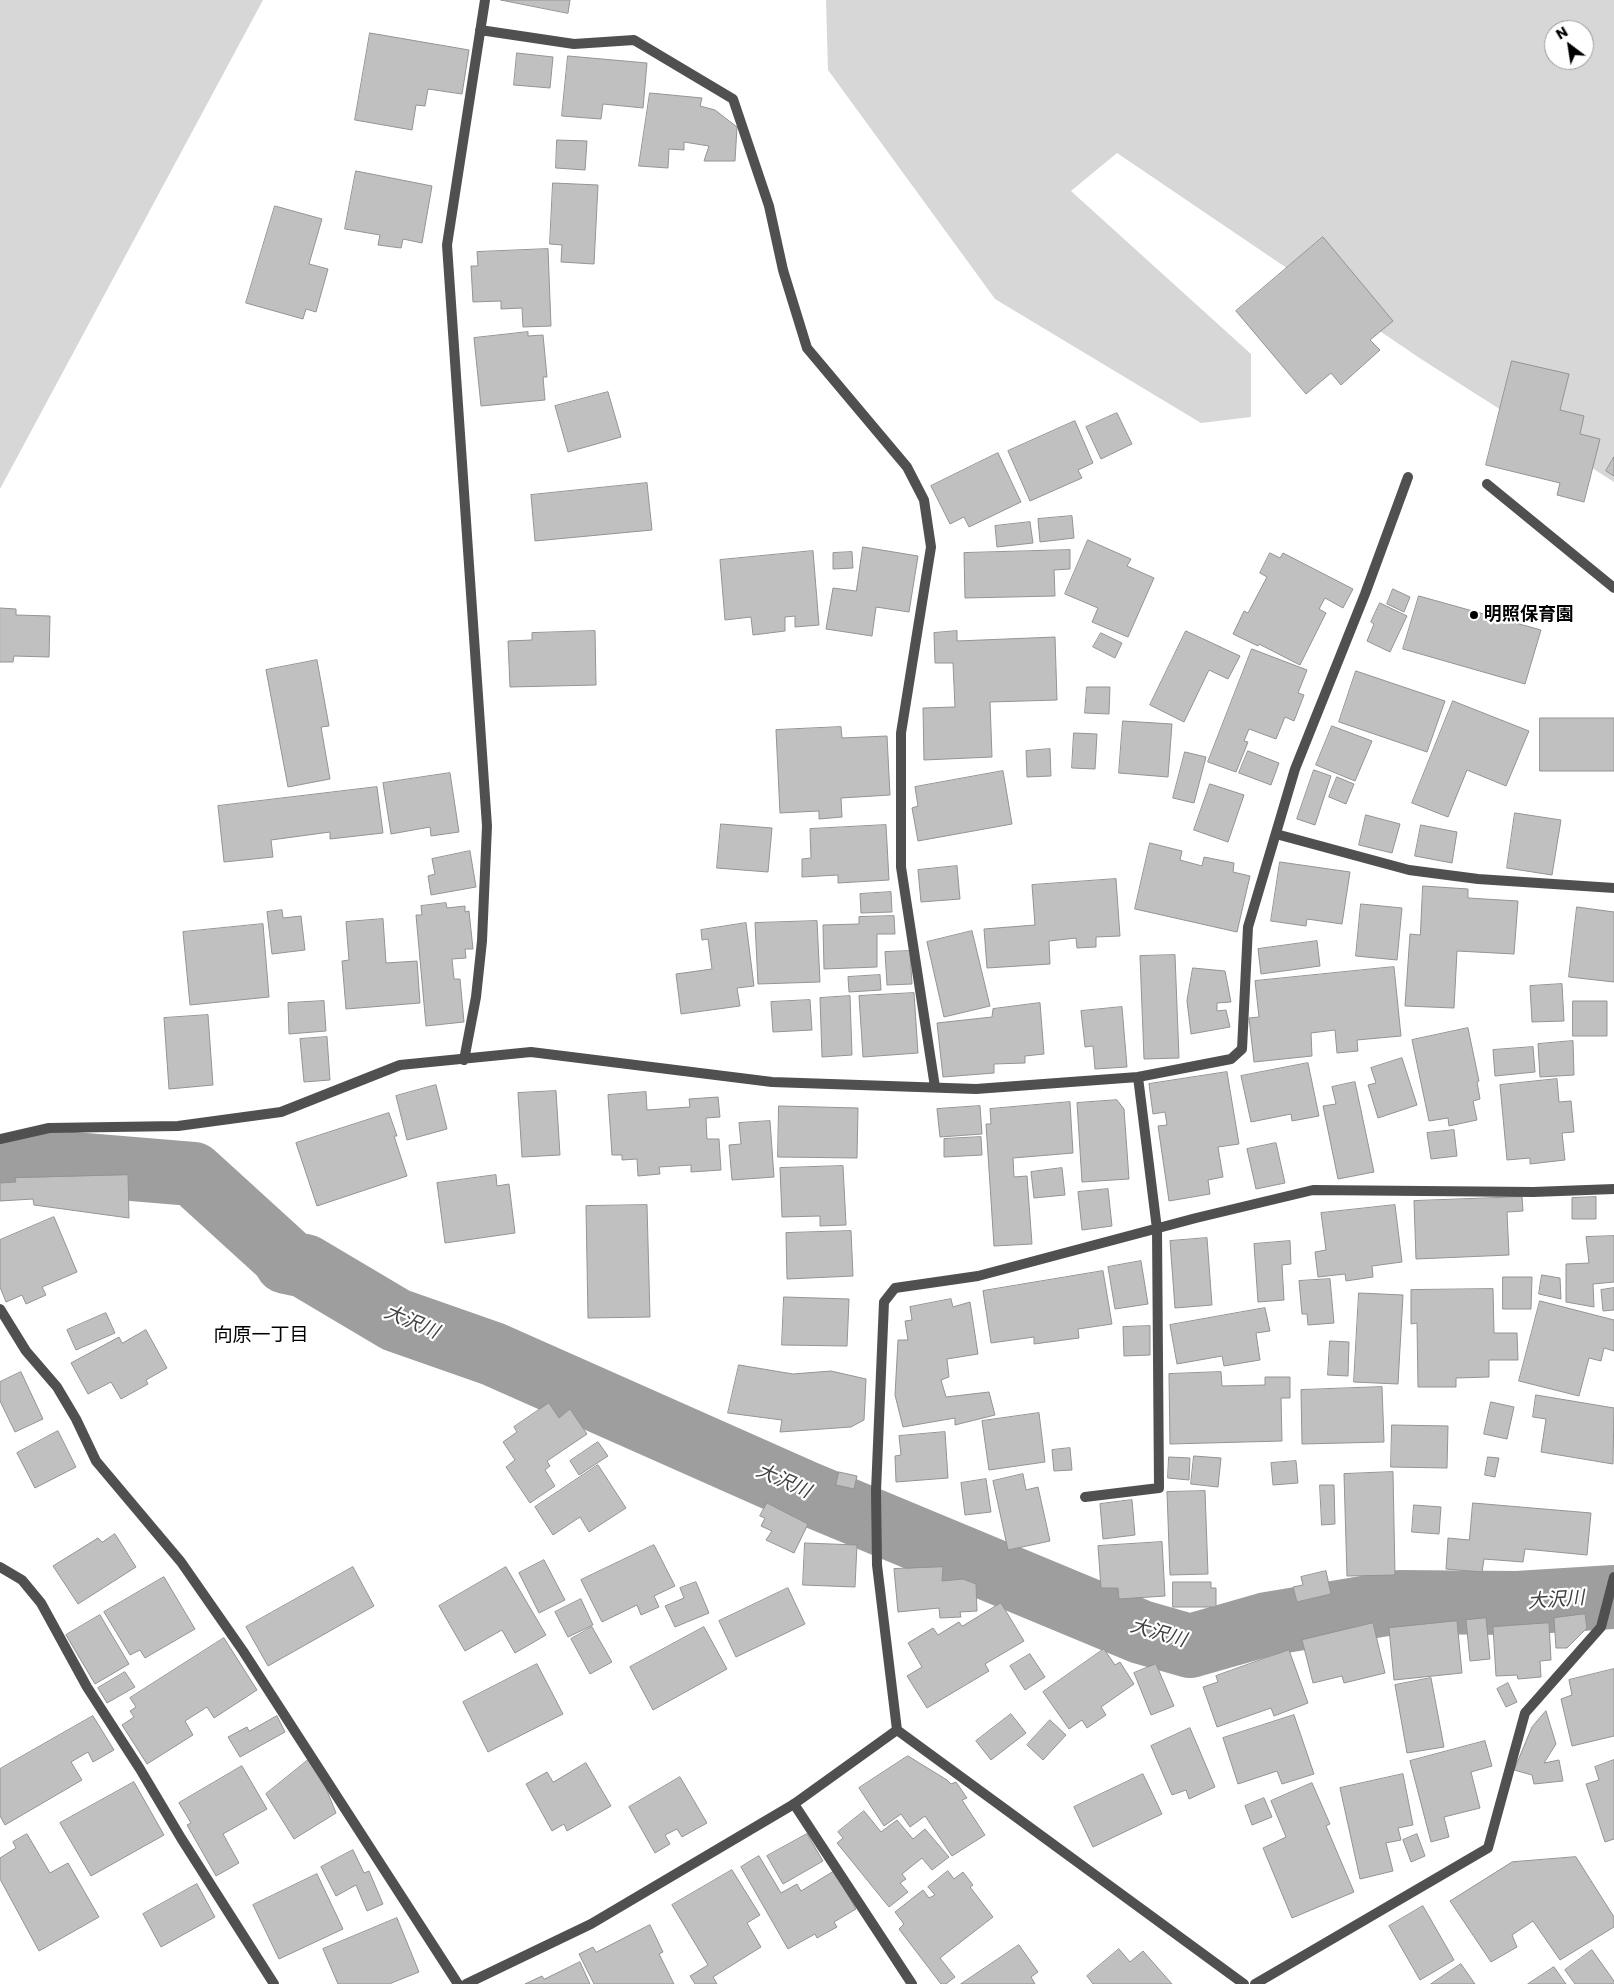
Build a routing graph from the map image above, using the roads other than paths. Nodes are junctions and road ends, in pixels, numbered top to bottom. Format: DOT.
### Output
graph roads {
  1 [pos="485,0"];
  2 [pos="480,30"];
  3 [pos="1408,477"];
  4 [pos="1487,484"];
  5 [pos="1614,588"];
  6 [pos="1276,834"];
  7 [pos="1614,888"];
  8 [pos="464,1060"];
  9 [pos="1138,1076"];
  10 [pos="935,1088"];
  11 [pos="0,1139"];
  12 [pos="1614,1189"];
  13 [pos="1156,1229"];
  14 [pos="0,1309"];
  15 [pos="1085,1497"];
  16 [pos="0,1567"];
  17 [pos="1614,1577"];
  18 [pos="896,1730"];
  19 [pos="794,1804"];
  20 [pos="274,1984"];
  21 [pos="458,1984"];
  22 [pos="466,1984"];
  23 [pos="912,1984"];
  24 [pos="1244,1984"];
  25 [pos="1256,1984"];
  1 -- 2 [label="street"];
  2 -- 8 [label="street"];
  2 -- 10 [label="street"];
  3 -- 6 [label="street"];
  4 -- 5 [label="street"];
  6 -- 7 [label="street"];
  6 -- 9 [label="street"];
  8 -- 10 [label="street"];
  8 -- 11 [label="street"];
  9 -- 10 [label="street"];
  9 -- 13 [label="street"];
  12 -- 13 [label="street"];
  13 -- 15 [label="street"];
  13 -- 18 [label="street"];
  14 -- 21 [label="street"];
  16 -- 20 [label="street"];
  17 -- 25 [label="street"];
  18 -- 19 [label="street"];
  18 -- 24 [label="street"];
  19 -- 22 [label="street"];
  19 -- 23 [label="street"];
}
